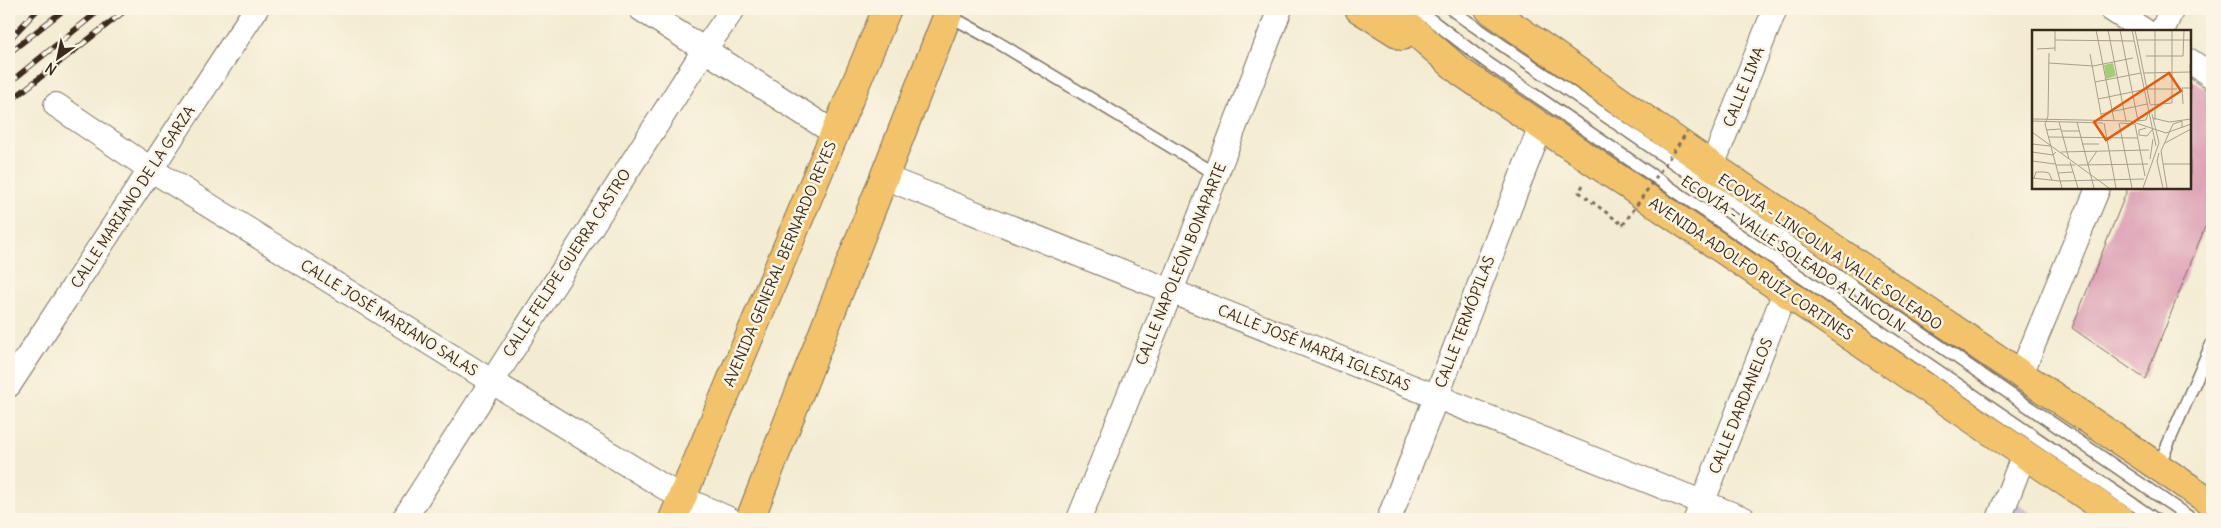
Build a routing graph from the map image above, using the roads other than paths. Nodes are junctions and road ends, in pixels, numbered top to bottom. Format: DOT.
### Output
graph roads {
  1 [pos="256,9"];
  2 [pos="641,9"];
  3 [pos="733,9"];
  4 [pos="888,9"];
  5 [pos="1280,9"];
  6 [pos="1359,9"];
  7 [pos="1389,9"];
  8 [pos="1417,9"];
  9 [pos="1451,9"];
  10 [pos="1489,9"];
  11 [pos="1775,9"];
  12 [pos="2111,9"];
  13 [pos="2172,9"];
  14 [pos="949,12"];
  15 [pos="2142,30"];
  16 [pos="2162,30"];
  17 [pos="705,49"];
  18 [pos="2191,62"];
  19 [pos="1460,72"];
  20 [pos="2212,76"];
  21 [pos="56,106"];
  22 [pos="1541,126"];
  23 [pos="836,134"];
  24 [pos="1712,166"];
  25 [pos="152,170"];
  26 [pos="1216,174"];
  27 [pos="884,178"];
  28 [pos="2098,189"];
  29 [pos="1171,291"];
  30 [pos="1786,292"];
  31 [pos="2212,343"];
  32 [pos="2021,374"];
  33 [pos="491,381"];
  34 [pos="9,385"];
  35 [pos="1436,397"];
  36 [pos="2024,454"];
  37 [pos="2158,467"];
  38 [pos="2212,503"];
  39 [pos="677,508"];
  40 [pos="1699,511"];
  41 [pos="404,519"];
  42 [pos="729,519"];
  43 [pos="750,519"];
  44 [pos="1079,519"];
  45 [pos="1389,519"];
  46 [pos="1744,519"];
  47 [pos="1999,519"];
  48 [pos="2120,519"];
  49 [pos="2155,519"];
  50 [pos="2192,519"];
  1 -- 25 [label="street, CALLE MARIANO DE LA GARZA"];
  2 -- 17 [label="street"];
  3 -- 17 [label="street, CALLE FELIPE GUERRA CASTRO"];
  4 -- 23 [label="main road, AVENIDA GENERAL BERNARDO REYES"];
  5 -- 26 [label="street, CALLE NAPOLEÓN BONAPARTE"];
  6 -- 19 [label="main road"];
  7 -- 19 [label="main road, AVENIDA ADOLFO RUÍZ CORTINES"];
  8 -- 49 [label="lane, ECOVÍA - VALLE SOLEADO A LINCOLN"];
  9 -- 50 [label="lane, ECOVÍA - LINCOLN A VALLE SOLEADO"];
  10 -- 24 [label="main road"];
  11 -- 24 [label="street, CALLE LIMA"];
  12 -- 15 [label="street"];
  13 -- 16 [label="street"];
  14 -- 26 [label="lane"];
  14 -- 27 [label="main road"];
  17 -- 23 [label="street"];
  17 -- 33 [label="street, CALLE FELIPE GUERRA CASTRO"];
  18 -- 20 [label="street"];
  19 -- 22 [label="main road, AVENIDA ADOLFO RUÍZ CORTINES"];
  21 -- 25 [label="street, CALLE JOSÉ MARIANO SALAS"];
  22 -- 30 [label="main road, AVENIDA ADOLFO RUÍZ CORTINES"];
  22 -- 35 [label="street, CALLE TERMÓPILAS"];
  23 -- 39 [label="main road, AVENIDA GENERAL BERNARDO REYES"];
  24 -- 32 [label="main road"];
  25 -- 33 [label="street, CALLE JOSÉ MARIANO SALAS"];
  25 -- 34 [label="street, CALLE MARIANO DE LA GARZA"];
  26 -- 29 [label="street, CALLE NAPOLEÓN BONAPARTE"];
  27 -- 29 [label="street, CALLE JOSÉ MARÍA IGLESIAS"];
  27 -- 43 [label="main road"];
  28 -- 32 [label="street"];
  29 -- 35 [label="street, CALLE JOSÉ MARÍA IGLESIAS"];
  29 -- 44 [label="street, CALLE NAPOLEÓN BONAPARTE"];
  30 -- 36 [label="main road, AVENIDA ADOLFO RUÍZ CORTINES"];
  30 -- 40 [label="street, CALLE DARDANELOS"];
  31 -- 37 [label="lane"];
  32 -- 37 [label="main road"];
  33 -- 39 [label="street, CALLE JOSÉ MARIANO SALAS"];
  33 -- 41 [label="street, CALLE FELIPE GUERRA CASTRO"];
  35 -- 40 [label="street, CALLE JOSÉ MARÍA IGLESIAS"];
  35 -- 45 [label="street, CALLE TERMÓPILAS"];
  36 -- 47 [label="street"];
  36 -- 48 [label="main road, AVENIDA ADOLFO RUÍZ CORTINES"];
  37 -- 38 [label="main road"];
  39 -- 42 [label="street, CALLE JOSÉ MARIANO SALAS"];
  40 -- 46 [label="street, CALLE JOSÉ MARÍA IGLESIAS"];
}
